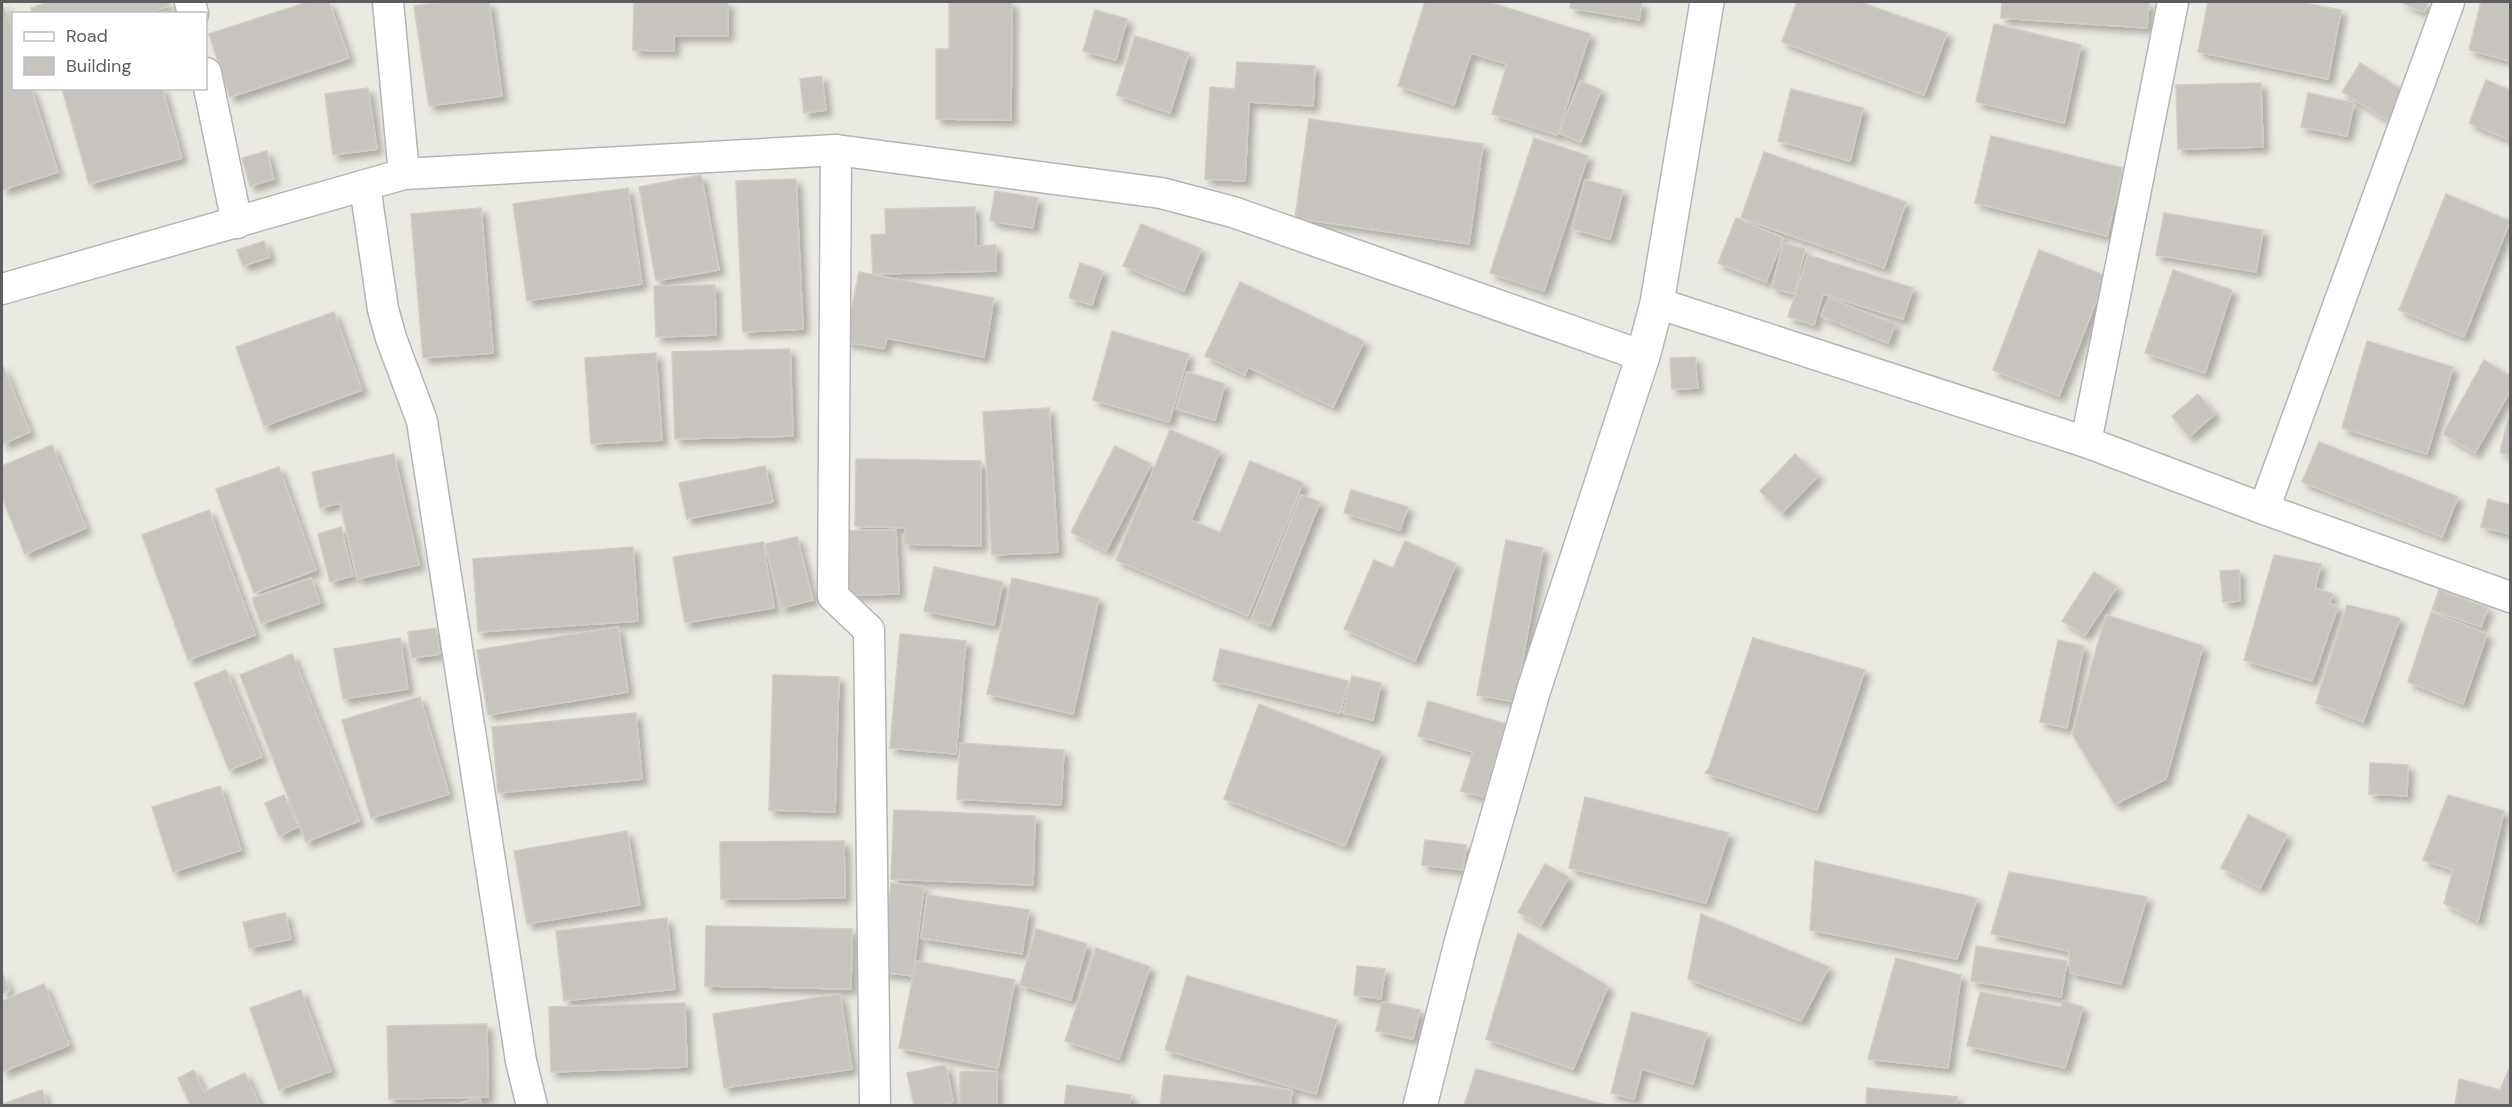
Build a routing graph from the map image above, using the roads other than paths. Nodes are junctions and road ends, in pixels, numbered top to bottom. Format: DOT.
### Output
graph roads {
  1 [pos="388,2"];
  2 [pos="1707,2"];
  3 [pos="2173,2"];
  4 [pos="2449,2"];
  5 [pos="207,78"];
  6 [pos="836,150"];
  7 [pos="404,174"];
  8 [pos="365,186"];
  9 [pos="237,223"];
  10 [pos="2,289"];
  11 [pos="1657,303"];
  12 [pos="1643,356"];
  13 [pos="2086,442"];
  14 [pos="2264,509"];
  15 [pos="2511,597"];
  16 [pos="532,1106"];
  17 [pos="875,1106"];
  18 [pos="1420,1106"];
  1 -- 7 [label="street"];
  2 -- 11 [label="street"];
  3 -- 13 [label="street"];
  4 -- 14 [label="street"];
  5 -- 9 [label="street"];
  6 -- 7 [label="street"];
  6 -- 12 [label="street"];
  6 -- 17 [label="street"];
  7 -- 8 [label="street"];
  8 -- 9 [label="street"];
  8 -- 16 [label="street"];
  9 -- 10 [label="street"];
  11 -- 12 [label="street"];
  11 -- 13 [label="street"];
  12 -- 18 [label="street"];
  13 -- 14 [label="street"];
  14 -- 15 [label="street"];
}
